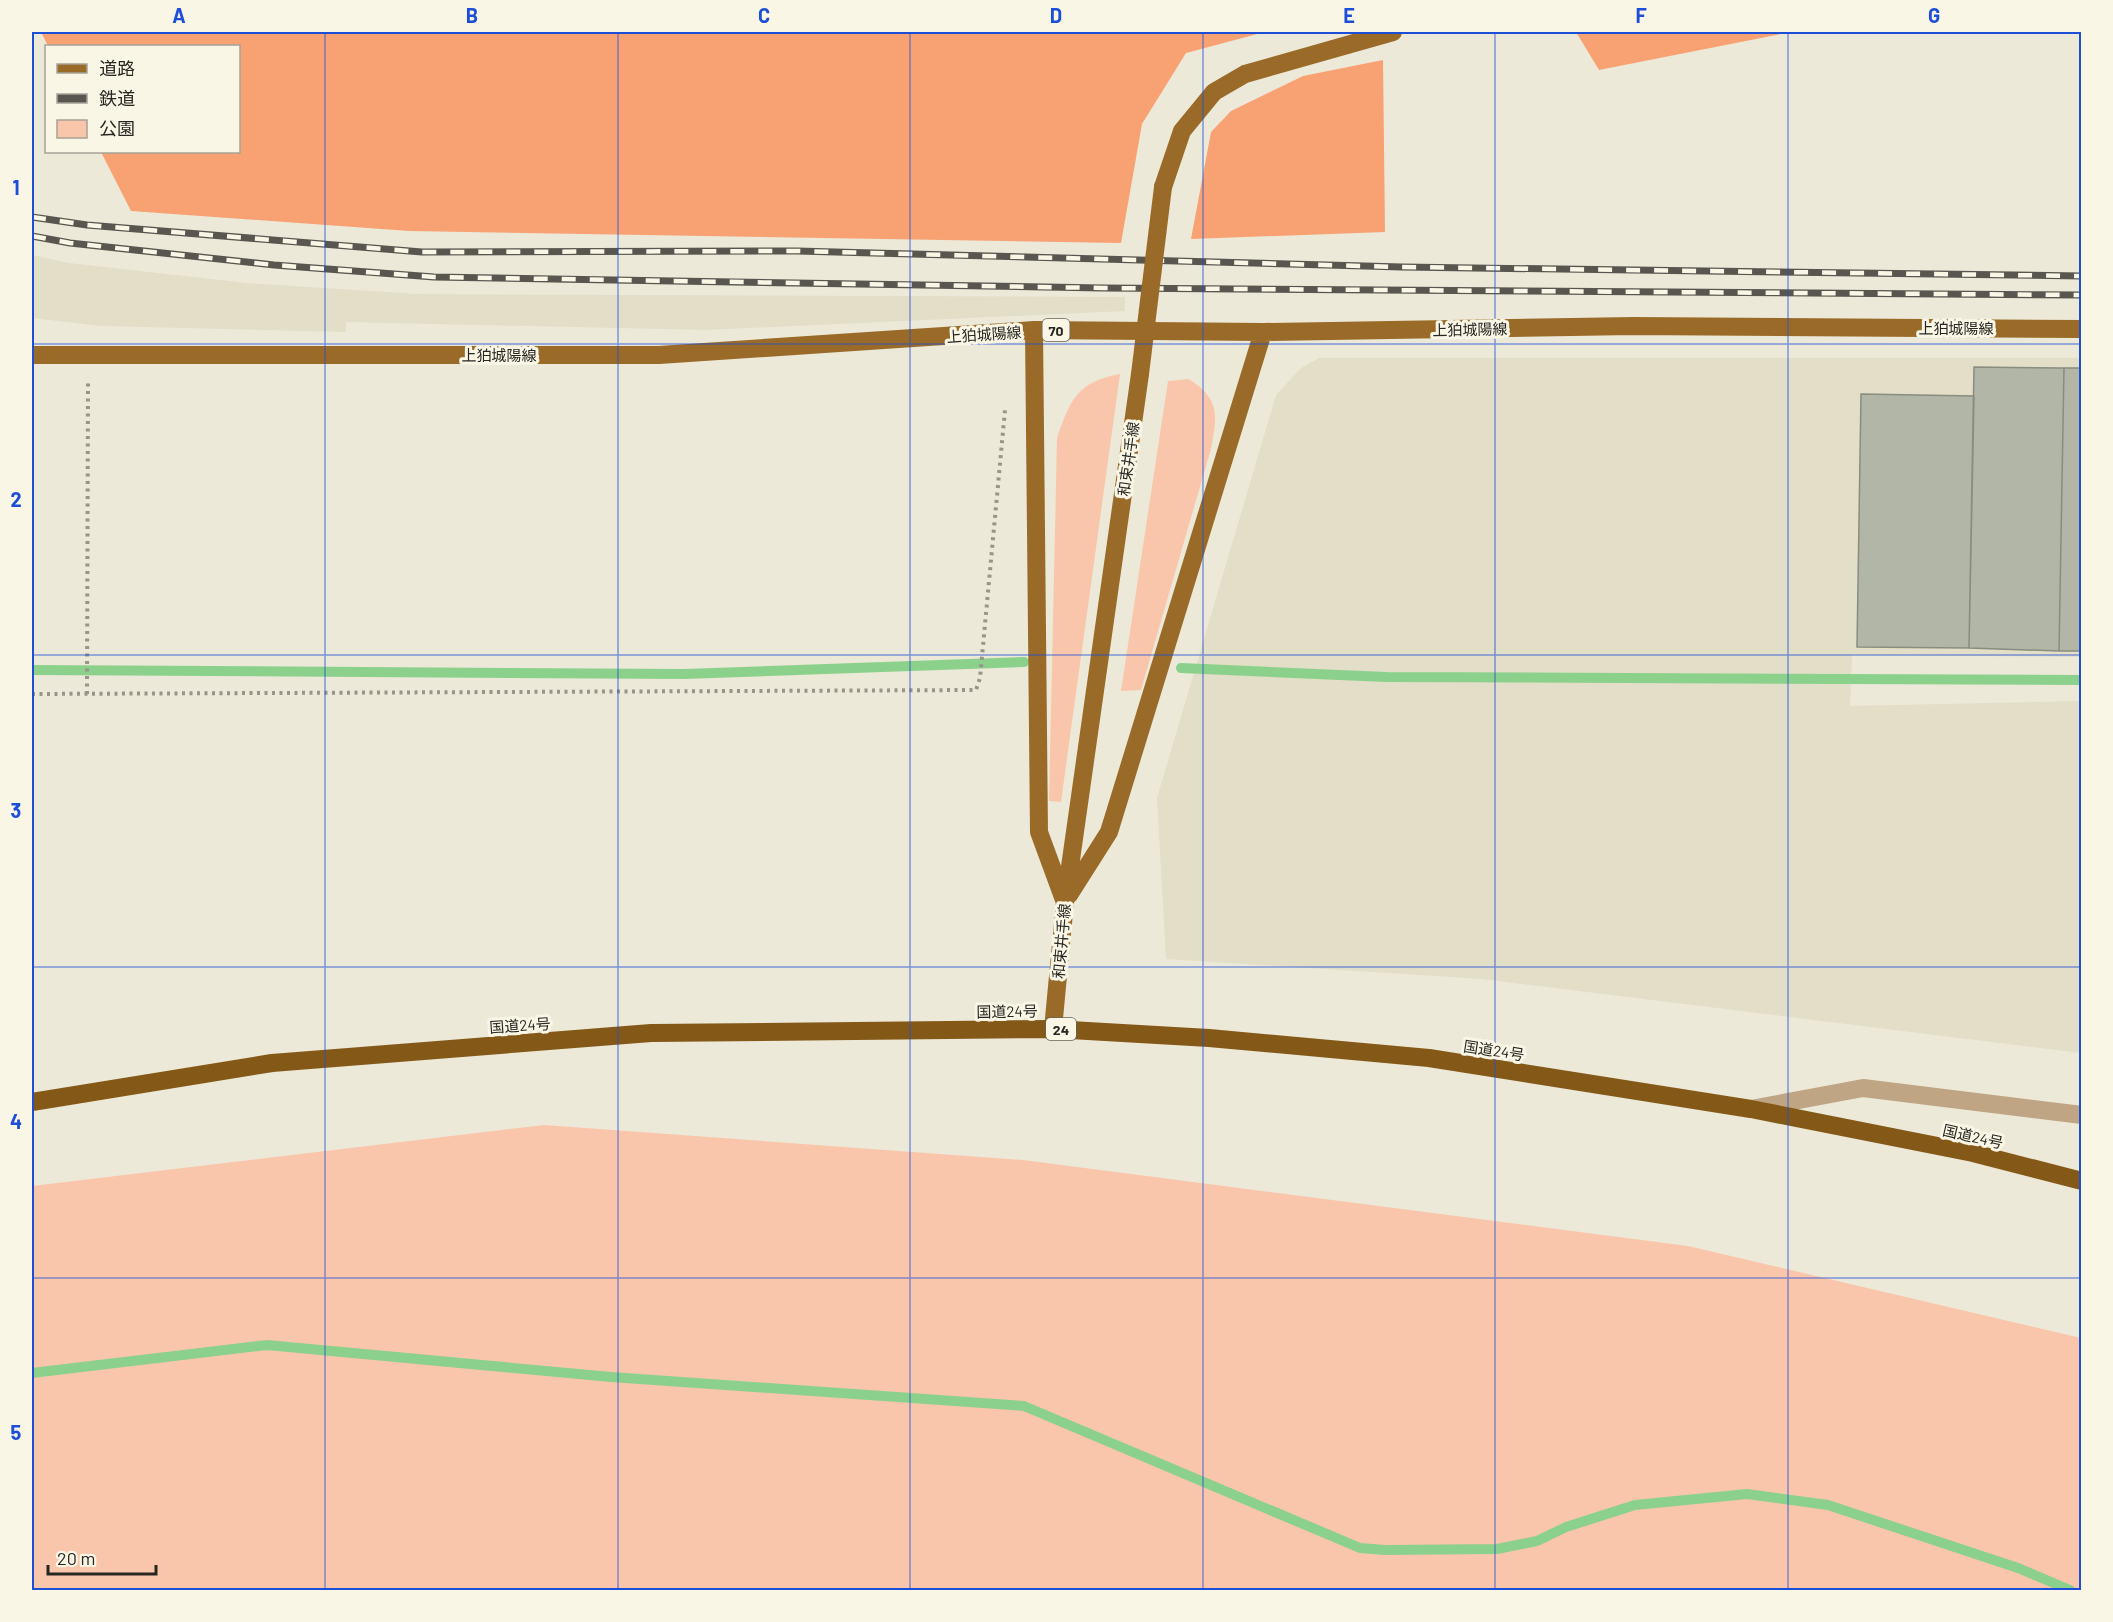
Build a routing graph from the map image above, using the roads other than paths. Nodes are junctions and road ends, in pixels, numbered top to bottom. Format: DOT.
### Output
graph roads {
  1 [pos="1393,32"];
  2 [pos="2082,329"];
  3 [pos="1034,330"];
  4 [pos="1263,332"];
  5 [pos="32,355"];
  6 [pos="1065,902"];
  7 [pos="1053,1029"];
  8 [pos="32,1102"];
  9 [pos="1751,1109"];
  10 [pos="2082,1115"];
  11 [pos="2082,1181"];
  1 -- 6 [label="main road, 和束井手線, bridge"];
  2 -- 4 [label="main road, 上狛城陽線 / 70"];
  3 -- 4 [label="main road, 上狛城陽線 / 70"];
  3 -- 5 [label="main road, 上狛城陽線 / 70"];
  3 -- 6 [label="main road"];
  4 -- 6 [label="main road"];
  6 -- 7 [label="main road, 和束井手線"];
  7 -- 8 [label="highway, 国道24号 / 24"];
  7 -- 9 [label="highway, 国道24号 / 24"];
  9 -- 10 [label="street"];
  9 -- 11 [label="highway, 国道24号 / 24"];
}
